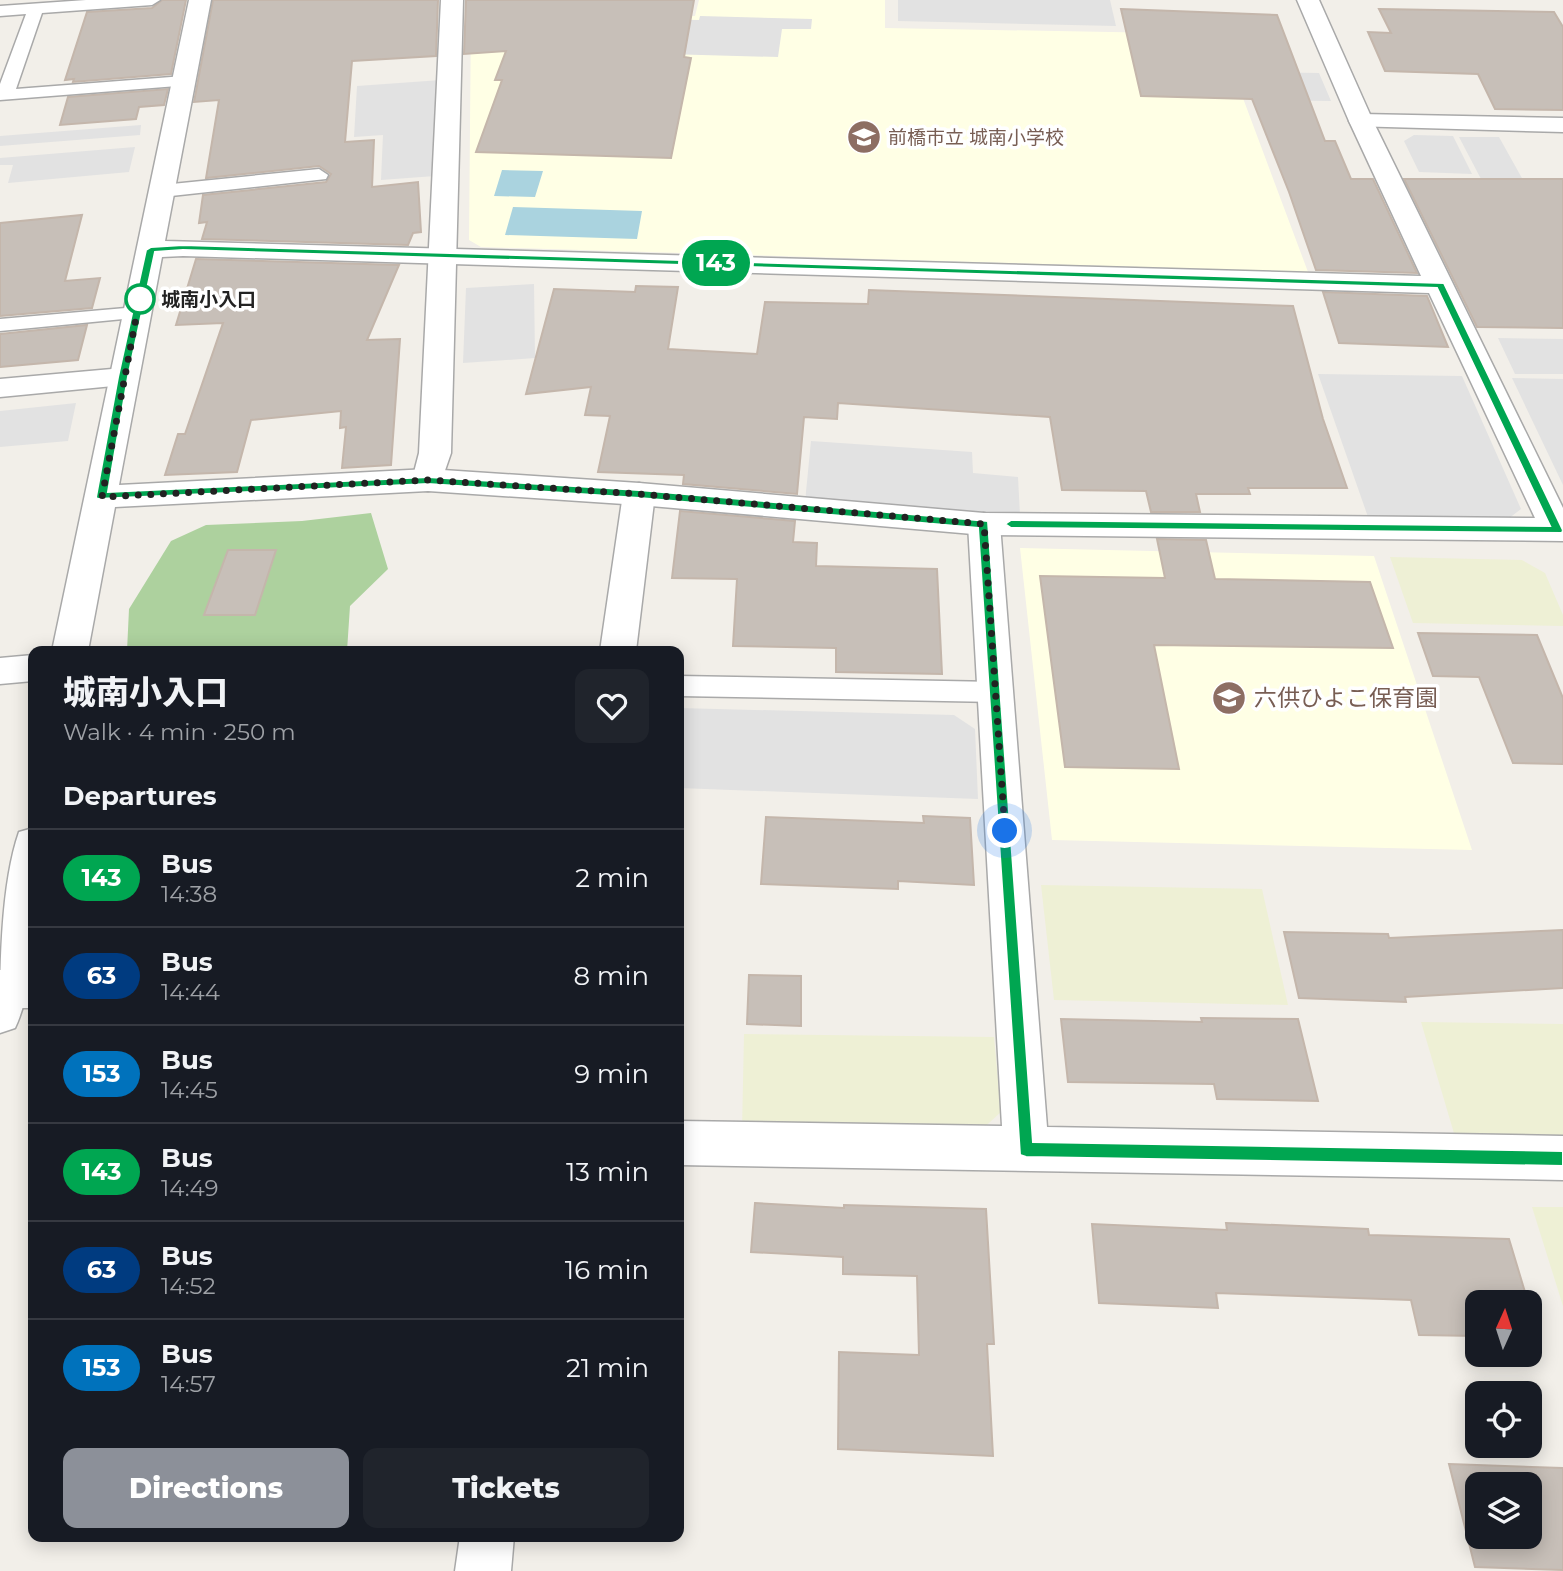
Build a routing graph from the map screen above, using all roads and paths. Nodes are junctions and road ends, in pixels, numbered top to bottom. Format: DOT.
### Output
graph roads {
  1 [pos="152,0"];
  2 [pos="200,0"];
  3 [pos="452,0"];
  4 [pos="1308,0"];
  5 [pos="36,9"];
  6 [pos="0,11"];
  7 [pos="184,81"];
  8 [pos="2,94"];
  9 [pos="1361,121"];
  10 [pos="1563,125"];
  11 [pos="319,175"];
  12 [pos="162,191"];
  13 [pos="151,250"];
  14 [pos="444,255"];
  15 [pos="1440,285"];
  16 [pos="137,313"];
  17 [pos="0,325"];
  18 [pos="123,377"];
  19 [pos="0,388"];
  20 [pos="428,480"];
  21 [pos="639,494"];
  22 [pos="102,497"];
  23 [pos="984,524"];
  24 [pos="1561,534"];
  25 [pos="71,646"];
  26 [pos="619,646"];
  27 [pos="28,668"];
  28 [pos="0,671"];
  29 [pos="684,686"];
  30 [pos="996,692"];
  31 [pos="28,878"];
  32 [pos="10,995"];
  33 [pos="684,1143"];
  34 [pos="1026,1149"];
  35 [pos="1563,1158"];
  36 [pos="486,1542"];
  37 [pos="483,1571"];
  1 -- 5 [label="lane"];
  2 -- 7 [label="street"];
  3 -- 14 [label="street"];
  4 -- 9 [label="street"];
  5 -- 6 [label="lane"];
  5 -- 8 [label="lane"];
  7 -- 8 [label="lane"];
  7 -- 12 [label="street"];
  9 -- 10 [label="street"];
  9 -- 15 [label="street"];
  11 -- 12 [label="lane"];
  12 -- 13 [label="street"];
  13 -- 14 [label="street"];
  13 -- 16 [label="street"];
  14 -- 15 [label="street"];
  14 -- 20 [label="street"];
  15 -- 24 [label="street"];
  16 -- 17 [label="lane"];
  16 -- 18 [label="street"];
  18 -- 19 [label="street"];
  18 -- 22 [label="street"];
  20 -- 21 [label="street"];
  20 -- 22 [label="street"];
  21 -- 23 [label="street"];
  21 -- 26 [label="street"];
  22 -- 25 [label="street"];
  23 -- 24 [label="street"];
  23 -- 30 [label="street"];
  27 -- 28 [label="street"];
  29 -- 30 [label="lane"];
  30 -- 34 [label="street"];
  31 -- 32 [label="street"];
  33 -- 34 [label="street"];
  34 -- 35 [label="street"];
  36 -- 37 [label="street"];
}
